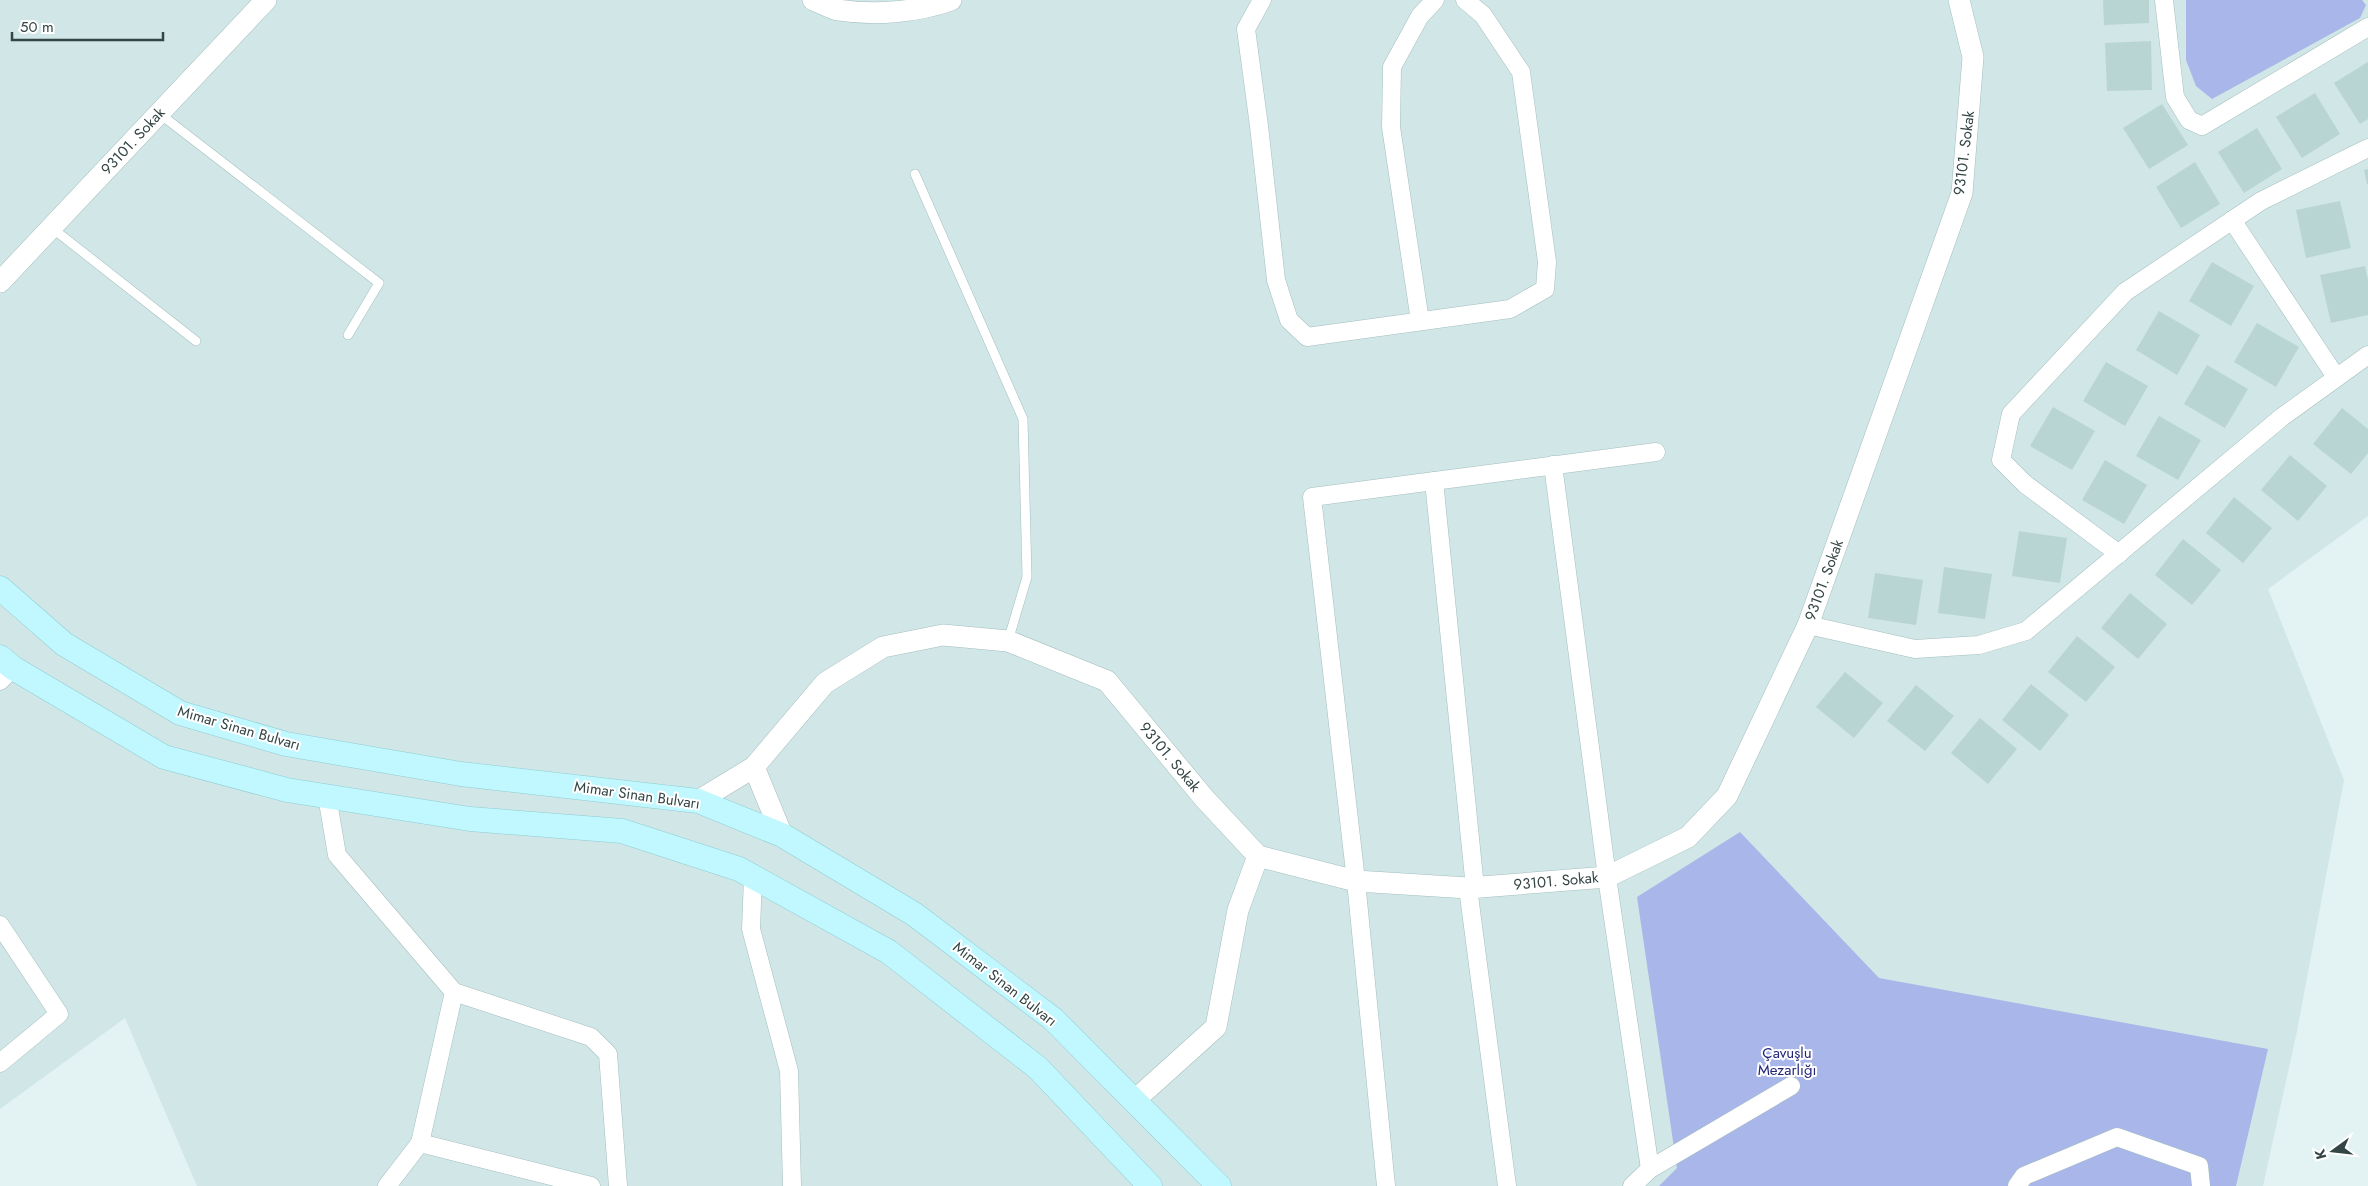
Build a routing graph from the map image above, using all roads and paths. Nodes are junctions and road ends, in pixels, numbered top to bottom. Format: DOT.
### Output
graph roads {
  1 [pos="266,0"];
  2 [pos="813,0"];
  3 [pos="951,0"];
  4 [pos="1262,0"];
  5 [pos="1435,0"];
  6 [pos="1465,0"];
  7 [pos="1959,0"];
  8 [pos="2164,0"];
  9 [pos="2368,27"];
  10 [pos="159,114"];
  11 [pos="2368,148"];
  12 [pos="915,174"];
  13 [pos="2232,220"];
  14 [pos="51,228"];
  15 [pos="0,282"];
  16 [pos="1420,321"];
  17 [pos="348,335"];
  18 [pos="196,341"];
  19 [pos="2368,355"];
  20 [pos="2336,378"];
  21 [pos="1656,452"];
  22 [pos="1553,465"];
  23 [pos="1434,481"];
  24 [pos="2118,554"];
  25 [pos="0,588"];
  26 [pos="1808,625"];
  27 [pos="1008,640"];
  28 [pos="4,669"];
  29 [pos="754,767"];
  30 [pos="327,796"];
  31 [pos="698,801"];
  32 [pos="782,835"];
  33 [pos="1258,856"];
  34 [pos="754,877"];
  35 [pos="1607,877"];
  36 [pos="1356,882"];
  37 [pos="1471,888"];
  38 [pos="0,925"];
  39 [pos="454,992"];
  40 [pos="0,1062"];
  41 [pos="1791,1086"];
  42 [pos="1135,1100"];
  43 [pos="420,1143"];
  44 [pos="1650,1169"];
  45 [pos="387,1186"];
  46 [pos="591,1186"];
  47 [pos="618,1186"];
  48 [pos="792,1186"];
  49 [pos="1150,1186"];
  50 [pos="1219,1186"];
  51 [pos="1386,1186"];
  52 [pos="1507,1186"];
  53 [pos="1632,1186"];
  54 [pos="2017,1186"];
  55 [pos="2201,1186"];
  1 -- 10 [label="street, 93101. Sokak"];
  2 -- 3 [label="street"];
  4 -- 16 [label="street"];
  5 -- 16 [label="street"];
  6 -- 16 [label="street"];
  7 -- 26 [label="street, 93101. Sokak"];
  8 -- 9 [label="street"];
  10 -- 14 [label="street, 93101. Sokak"];
  10 -- 17 [label="lane"];
  11 -- 13 [label="street"];
  12 -- 27 [label="lane"];
  13 -- 20 [label="street"];
  13 -- 24 [label="street"];
  14 -- 15 [label="street, 93101. Sokak"];
  14 -- 18 [label="lane"];
  19 -- 20 [label="street"];
  20 -- 24 [label="street"];
  21 -- 22 [label="street"];
  22 -- 23 [label="street"];
  22 -- 35 [label="street"];
  23 -- 36 [label="street"];
  23 -- 37 [label="street"];
  24 -- 26 [label="street"];
  25 -- 31 [label="main road, Mimar Sinan Bulvarı"];
  26 -- 35 [label="street, 93101. Sokak"];
  27 -- 29 [label="street, 93101. Sokak"];
  27 -- 33 [label="street, 93101. Sokak"];
  28 -- 30 [label="main road"];
  29 -- 31 [label="street, 93101. Sokak"];
  29 -- 32 [label="street"];
  30 -- 34 [label="main road"];
  30 -- 39 [label="street"];
  31 -- 32 [label="main road, Mimar Sinan Bulvarı"];
  32 -- 42 [label="main road, Mimar Sinan Bulvarı"];
  33 -- 36 [label="street, 93101. Sokak"];
  33 -- 42 [label="street"];
  34 -- 48 [label="street"];
  34 -- 49 [label="main road"];
  35 -- 37 [label="street, 93101. Sokak"];
  35 -- 44 [label="street"];
  36 -- 37 [label="street, 93101. Sokak"];
  36 -- 51 [label="street"];
  37 -- 52 [label="street"];
  38 -- 40 [label="street"];
  39 -- 43 [label="street"];
  39 -- 47 [label="street"];
  41 -- 44 [label="street"];
  42 -- 50 [label="main road, Mimar Sinan Bulvarı"];
  43 -- 45 [label="street"];
  43 -- 46 [label="street"];
  44 -- 53 [label="street"];
  54 -- 55 [label="street"];
}
